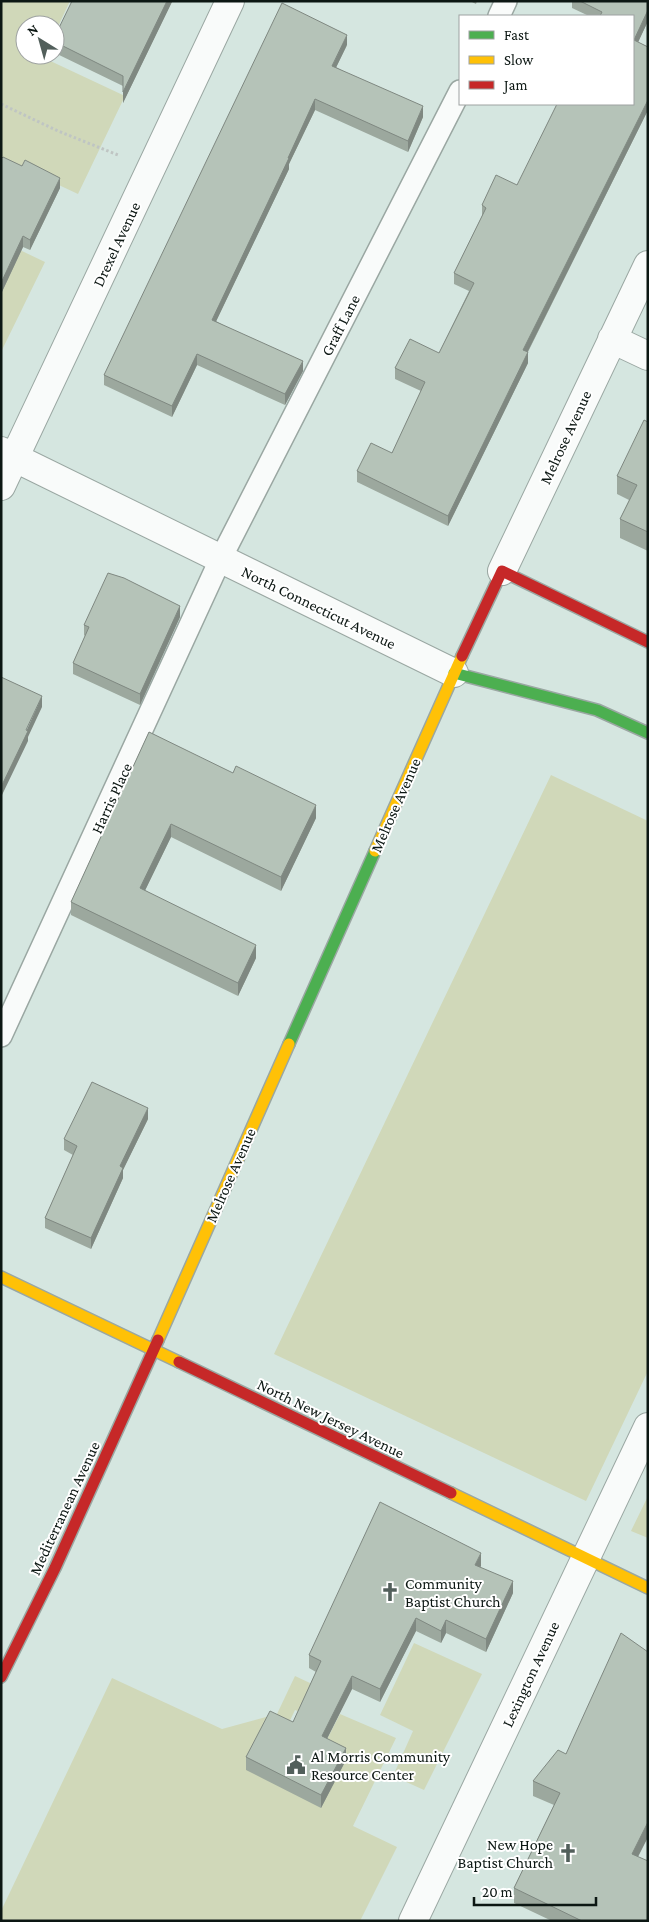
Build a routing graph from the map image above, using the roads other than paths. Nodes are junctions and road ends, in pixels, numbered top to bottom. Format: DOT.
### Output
graph roads {
  1 [pos="230,1"];
  2 [pos="506,1"];
  3 [pos="499,15"];
  4 [pos="459,93"];
  5 [pos="648,265"];
  6 [pos="612,339"];
  7 [pos="648,356"];
  8 [pos="8,455"];
  9 [pos="1,486"];
  10 [pos="220,560"];
  11 [pos="502,571"];
  12 [pos="648,642"];
  13 [pos="454,673"];
  14 [pos="648,732"];
  15 [pos="1,1036"];
  16 [pos="1,1277"];
  17 [pos="152,1350"];
  18 [pos="648,1427"];
  19 [pos="586,1558"];
  20 [pos="648,1588"];
  21 [pos="1,1677"];
  22 [pos="413,1921"];
  1 -- 8 [label="street, Drexel Avenue"];
  2 -- 3 [label="lane"];
  4 -- 10 [label="lane, Graff Lane"];
  5 -- 6 [label="street, Melrose Avenue"];
  6 -- 7 [label="street"];
  6 -- 11 [label="street, Melrose Avenue"];
  8 -- 9 [label="street, Drexel Avenue"];
  8 -- 10 [label="street, North Connecticut Avenue"];
  10 -- 13 [label="street, North Connecticut Avenue"];
  10 -- 15 [label="lane, Harris Place"];
  11 -- 12 [label="street"];
  11 -- 13 [label="street, Melrose Avenue"];
  13 -- 14 [label="street, North Connecticut Avenue"];
  13 -- 17 [label="street, Melrose Avenue"];
  16 -- 17 [label="street, North New Jersey Avenue"];
  17 -- 19 [label="street, North New Jersey Avenue"];
  17 -- 21 [label="street, Mediterranean Avenue"];
  18 -- 19 [label="street, Lexington Avenue"];
  19 -- 20 [label="street, North New Jersey Avenue"];
  19 -- 22 [label="street, Lexington Avenue"];
}
